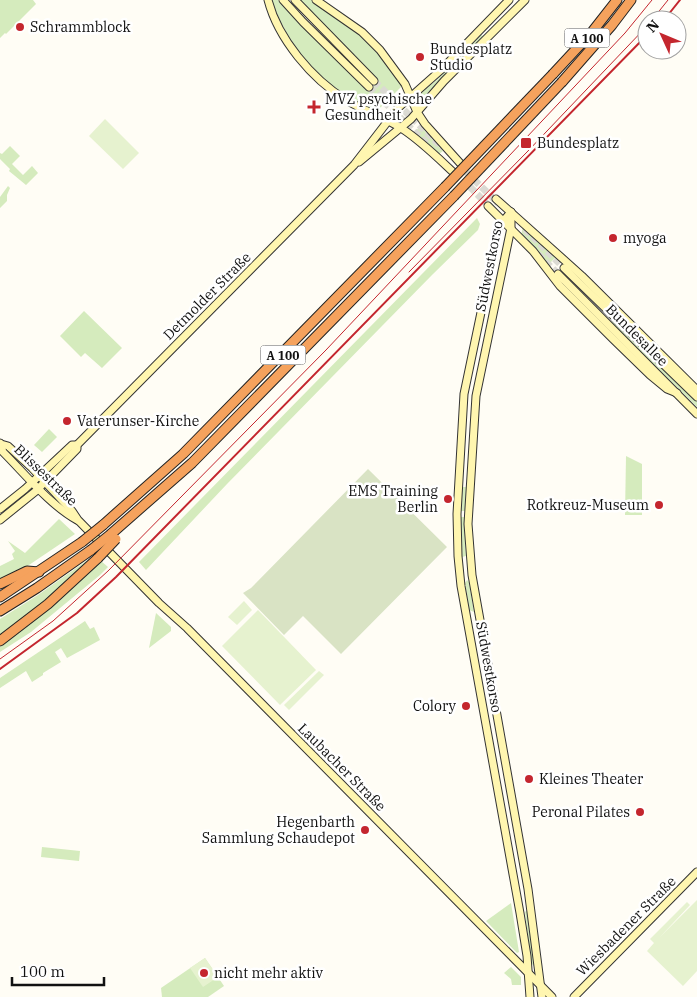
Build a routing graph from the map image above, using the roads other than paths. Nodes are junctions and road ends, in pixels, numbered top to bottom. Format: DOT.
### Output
graph roads {
  1 [pos="268,0"];
  2 [pos="283,0"];
  3 [pos="295,0"];
  4 [pos="316,0"];
  5 [pos="509,0"];
  6 [pos="525,0"];
  7 [pos="617,0"];
  8 [pos="631,0"];
  9 [pos="411,96"];
  10 [pos="418,112"];
  11 [pos="388,121"];
  12 [pos="401,128"];
  13 [pos="460,163"];
  14 [pos="354,165"];
  15 [pos="453,172"];
  16 [pos="496,199"];
  17 [pos="488,206"];
  18 [pos="511,212"];
  19 [pos="503,221"];
  20 [pos="511,228"];
  21 [pos="568,266"];
  22 [pos="556,277"];
  23 [pos="468,373"];
  24 [pos="480,375"];
  25 [pos="697,390"];
  26 [pos="697,397"];
  27 [pos="697,414"];
  28 [pos="0,444"];
  29 [pos="77,445"];
  30 [pos="459,471"];
  31 [pos="471,471"];
  32 [pos="36,479"];
  33 [pos="42,485"];
  34 [pos="0,509"];
  35 [pos="0,520"];
  36 [pos="114,537"];
  37 [pos="114,556"];
  38 [pos="39,572"];
  39 [pos="0,584"];
  40 [pos="0,597"];
  41 [pos="0,611"];
  42 [pos="0,642"];
  43 [pos="697,872"];
  44 [pos="528,973"];
  45 [pos="541,986"];
  46 [pos="530,997"];
  47 [pos="542,997"];
  48 [pos="552,997"];
  49 [pos="574,997"];
  1 -- 11 [label="street"];
  2 -- 3 [label="street"];
  4 -- 9 [label="street"];
  5 -- 9 [label="street"];
  6 -- 10 [label="street"];
  7 -- 38 [label="highway, A 100, bridge"];
  8 -- 36 [label="highway, A 100, bridge"];
  9 -- 10 [label="street"];
  9 -- 11 [label="street"];
  10 -- 12 [label="street"];
  10 -- 13 [label="street"];
  11 -- 12 [label="street"];
  11 -- 14 [label="street, Detmolder Straße"];
  12 -- 14 [label="street, Detmolder Straße"];
  12 -- 15 [label="street"];
  14 -- 29 [label="street, Detmolder Straße"];
  16 -- 18 [label="street"];
  17 -- 19 [label="street, Bundesallee"];
  18 -- 19 [label="street, Südwestkorso"];
  18 -- 20 [label="street, Südwestkorso"];
  18 -- 21 [label="street"];
  19 -- 20 [label="street, Bundesallee"];
  19 -- 23 [label="street, Südwestkorso"];
  20 -- 22 [label="street, Bundesallee"];
  20 -- 24 [label="street, Südwestkorso"];
  21 -- 22 [label="street"];
  21 -- 25 [label="street"];
  21 -- 26 [label="street, Bundesallee"];
  22 -- 27 [label="street, Bundesallee"];
  23 -- 24 [label="street"];
  23 -- 30 [label="street, Südwestkorso"];
  24 -- 31 [label="street, Südwestkorso"];
  28 -- 32 [label="street, Blissestraße"];
  29 -- 32 [label="street, Detmolder Straße"];
  29 -- 33 [label="street, Detmolder Straße"];
  30 -- 31 [label="street"];
  30 -- 44 [label="street, Südwestkorso"];
  31 -- 45 [label="street, Südwestkorso"];
  32 -- 33 [label="street, Blissestraße"];
  32 -- 34 [label="street, Detmolder Straße"];
  33 -- 35 [label="street, Detmolder Straße"];
  33 -- 37 [label="street, Blissestraße"];
  36 -- 41 [label="highway, A 100, bridge"];
  36 -- 42 [label="highway, bridge"];
  37 -- 44 [label="street, Laubacher Straße"];
  38 -- 39 [label="highway"];
  38 -- 40 [label="highway, A 100"];
  43 -- 49 [label="street, Wiesbadener Straße"];
  44 -- 45 [label="street, Laubacher Straße"];
  44 -- 46 [label="street, Südwestkorso"];
  45 -- 47 [label="street, Südwestkorso"];
  45 -- 48 [label="street, Laubacher Straße"];
}
